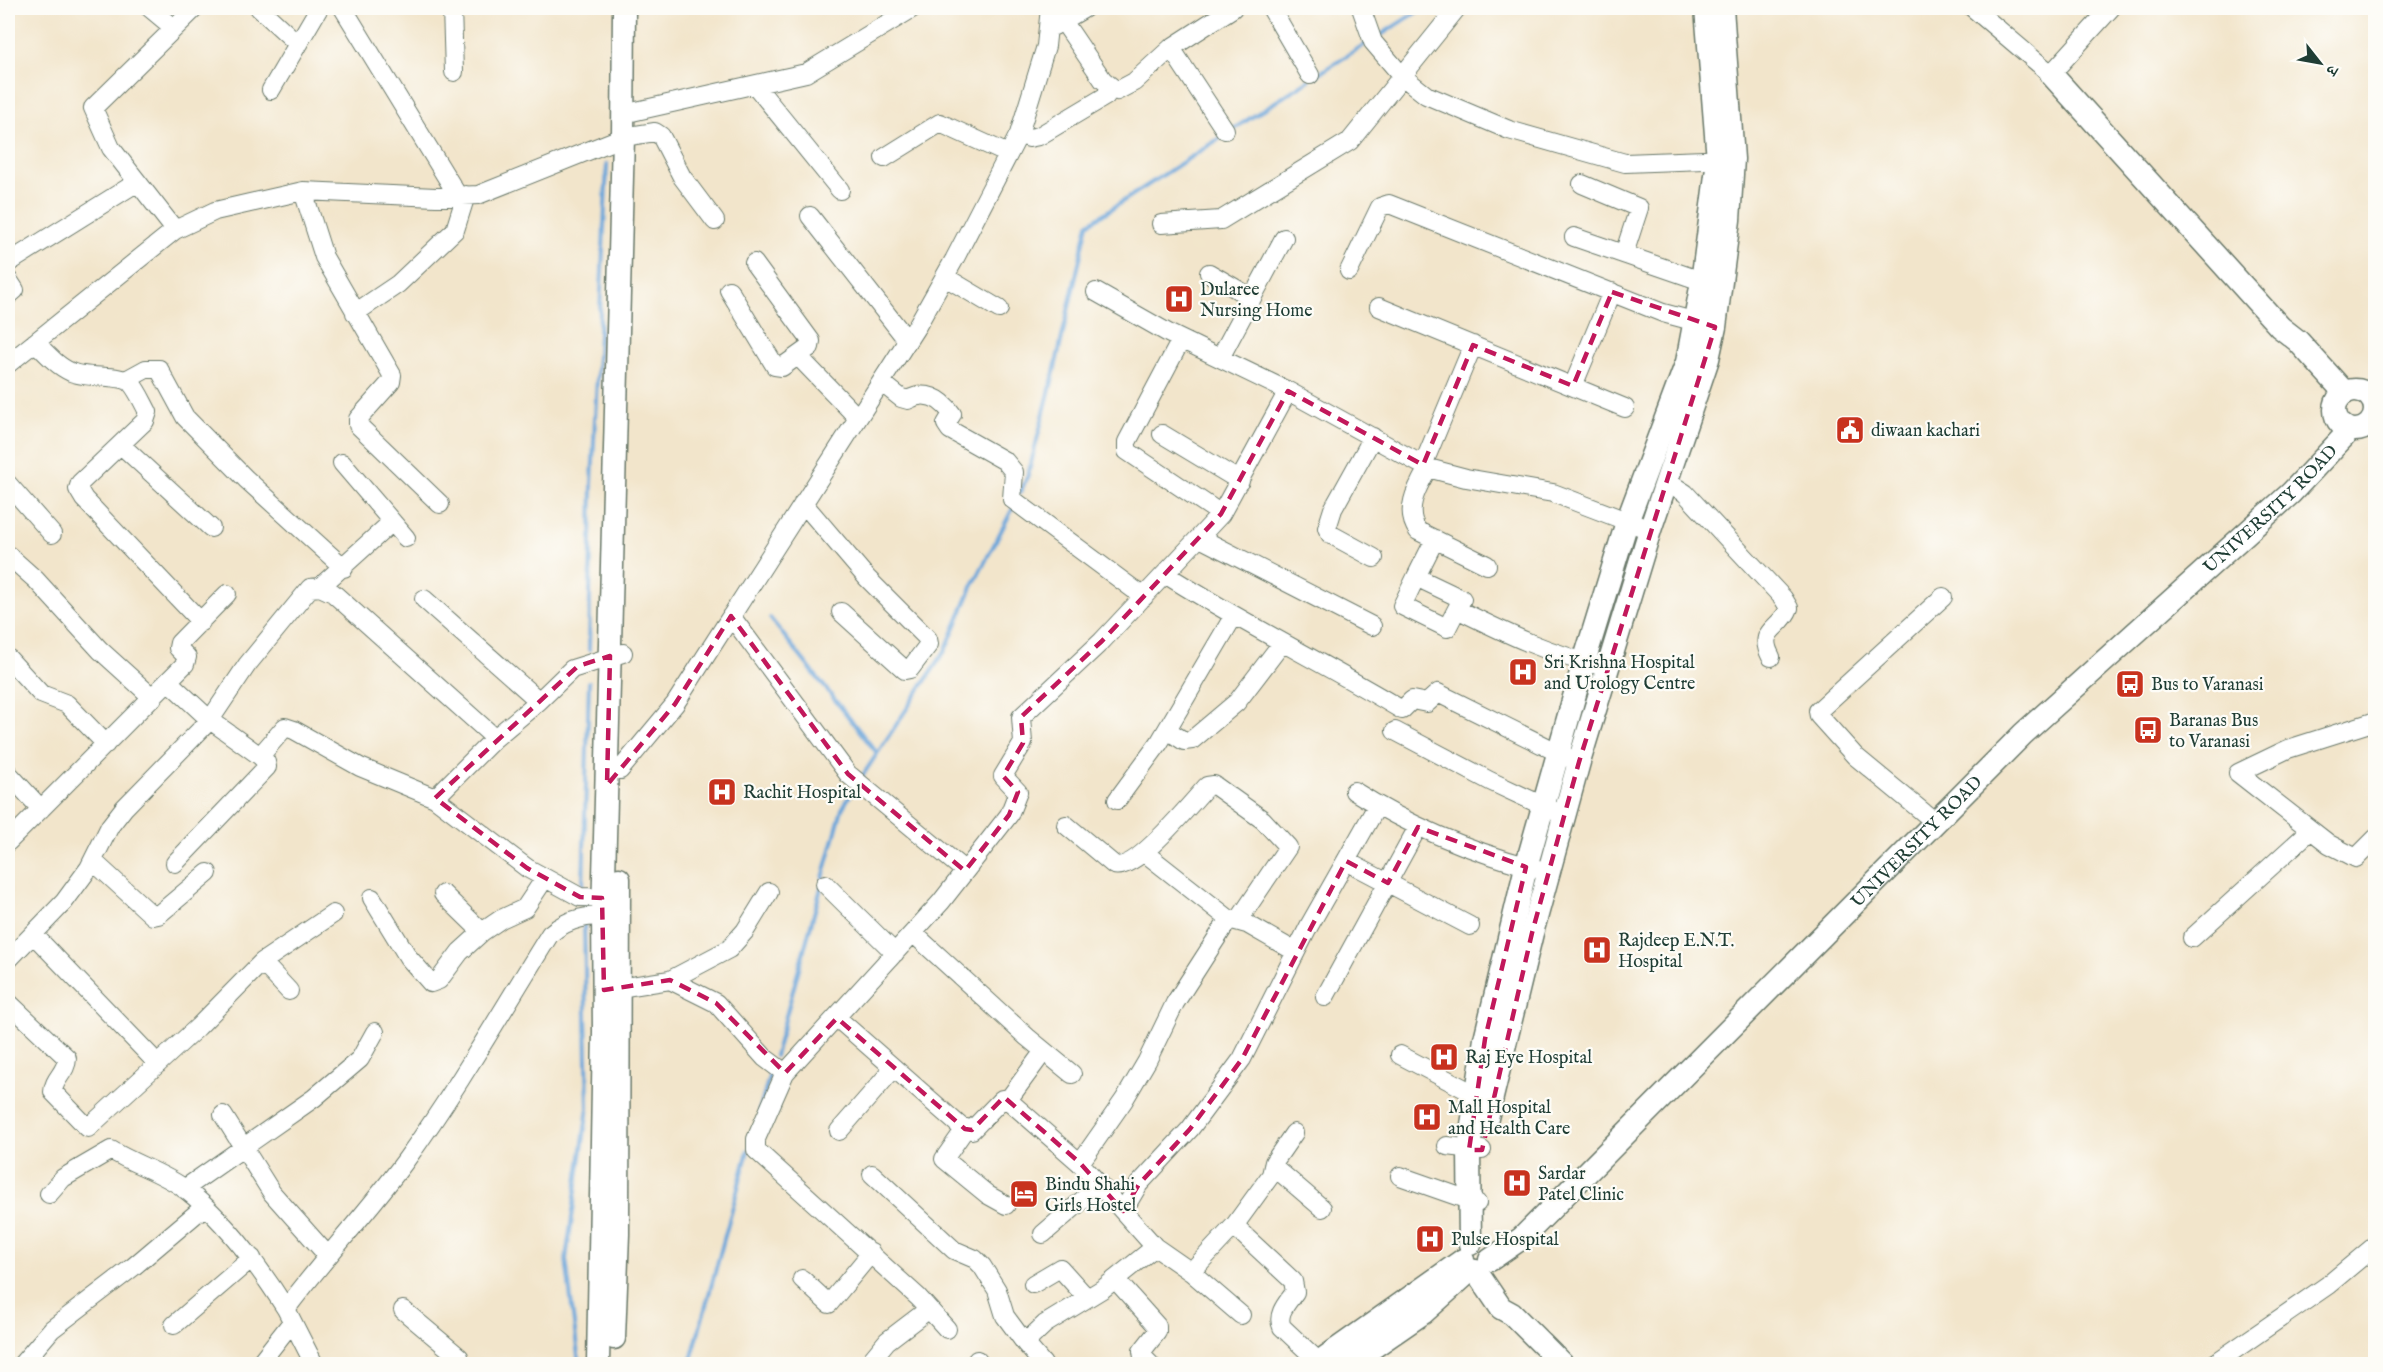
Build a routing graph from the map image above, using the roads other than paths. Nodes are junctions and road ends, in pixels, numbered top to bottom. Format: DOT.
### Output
graph roads {
  1 [pos="150,8"];
  2 [pos="195,8"];
  3 [pos="259,8"];
  4 [pos="320,8"];
  5 [pos="343,8"];
  6 [pos="452,8"];
  7 [pos="624,8"];
  8 [pos="637,8"];
  9 [pos="1085,8"];
  10 [pos="1233,8"];
  11 [pos="1271,8"];
  12 [pos="1361,8"];
  13 [pos="1457,8"];
  14 [pos="1706,8"];
  15 [pos="1722,8"];
  16 [pos="1973,8"];
  17 [pos="2111,8"];
  18 [pos="902,10"];
  19 [pos="1054,19"];
  20 [pos="174,28"];
  21 [pos="298,45"];
  22 [pos="1171,48"];
  23 [pos="454,72"];
  24 [pos="2051,74"];
  25 [pos="1311,75"];
  26 [pos="1402,76"];
  27 [pos="755,85"];
  28 [pos="1110,87"];
  29 [pos="271,90"];
  30 [pos="628,124"];
  31 [pos="1225,130"];
  32 [pos="1018,134"];
  33 [pos="1008,154"];
  34 [pos="884,158"];
  35 [pos="1725,160"];
  36 [pos="136,183"];
  37 [pos="1582,184"];
  38 [pos="840,190"];
  39 [pos="303,191"];
  40 [pos="462,196"];
  41 [pos="810,216"];
  42 [pos="715,221"];
  43 [pos="1161,224"];
  44 [pos="175,230"];
  45 [pos="1574,237"];
  46 [pos="1284,238"];
  47 [pos="1624,254"];
  48 [pos="8,263"];
  49 [pos="754,263"];
  50 [pos="1348,271"];
  51 [pos="1209,273"];
  52 [pos="945,277"];
  53 [pos="8,279"];
  54 [pos="1711,285"];
  55 [pos="729,290"];
  56 [pos="1096,292"];
  57 [pos="1612,292"];
  58 [pos="8,296"];
  59 [pos="1252,298"];
  60 [pos="1379,307"];
  61 [pos="999,309"];
  62 [pos="356,313"];
  63 [pos="1705,325"];
  64 [pos="907,340"];
  65 [pos="1181,340"];
  66 [pos="35,342"];
  67 [pos="1473,345"];
  68 [pos="799,357"];
  69 [pos="1220,358"];
  70 [pos="8,364"];
  71 [pos="126,380"];
  72 [pos="881,382"];
  73 [pos="1573,386"];
  74 [pos="1288,391"];
  75 [pos="2361,407"];
  76 [pos="1625,408"];
  77 [pos="858,418"];
  78 [pos="1162,434"];
  79 [pos="1373,437"];
  80 [pos="121,445"];
  81 [pos="342,463"];
  82 [pos="1426,466"];
  83 [pos="1240,481"];
  84 [pos="1666,481"];
  85 [pos="8,484"];
  86 [pos="803,503"];
  87 [pos="440,504"];
  88 [pos="1221,514"];
  89 [pos="392,522"];
  90 [pos="1627,522"];
  91 [pos="211,528"];
  92 [pos="1650,530"];
  93 [pos="52,534"];
  94 [pos="406,538"];
  95 [pos="1200,538"];
  96 [pos="1435,539"];
  97 [pos="8,555"];
  98 [pos="1374,558"];
  99 [pos="1487,565"];
  100 [pos="344,568"];
  101 [pos="1165,574"];
  102 [pos="1416,577"];
  103 [pos="320,587"];
  104 [pos="227,594"];
  105 [pos="1144,597"];
  106 [pos="1943,597"];
  107 [pos="424,599"];
  108 [pos="1457,609"];
  109 [pos="841,612"];
  110 [pos="731,616"];
  111 [pos="1233,617"];
  112 [pos="201,622"];
  113 [pos="1372,626"];
  114 [pos="1282,643"];
  115 [pos="616,655"];
  116 [pos="1770,657"];
  117 [pos="8,658"];
  118 [pos="1584,662"];
  119 [pos="1606,667"];
  120 [pos="169,682"];
  121 [pos="153,698"];
  122 [pos="539,701"];
  123 [pos="210,720"];
  124 [pos="2376,721"];
  125 [pos="1167,730"];
  126 [pos="1395,731"];
  127 [pos="495,738"];
  128 [pos="106,744"];
  129 [pos="260,756"];
  130 [pos="1569,758"];
  131 [pos="614,770"];
  132 [pos="8,773"];
  133 [pos="1354,791"];
  134 [pos="435,798"];
  135 [pos="1116,801"];
  136 [pos="1377,806"];
  137 [pos="41,809"];
  138 [pos="1554,811"];
  139 [pos="1929,817"];
  140 [pos="1066,825"];
  141 [pos="1419,827"];
  142 [pos="2311,830"];
  143 [pos="2376,838"];
  144 [pos="8,842"];
  145 [pos="1145,853"];
  146 [pos="93,861"];
  147 [pos="1346,861"];
  148 [pos="175,863"];
  149 [pos="1526,867"];
  150 [pos="965,871"];
  151 [pos="1549,872"];
  152 [pos="208,873"];
  153 [pos="545,878"];
  154 [pos="1388,883"];
  155 [pos="825,884"];
  156 [pos="769,892"];
  157 [pos="443,894"];
  158 [pos="372,898"];
  159 [pos="611,907"];
  160 [pos="333,914"];
  161 [pos="1234,920"];
  162 [pos="1470,926"];
  163 [pos="482,932"];
  164 [pos="913,933"];
  165 [pos="33,934"];
  166 [pos="2192,938"];
  167 [pos="1296,952"];
  168 [pos="895,953"];
  169 [pos="8,960"];
  170 [pos="262,962"];
  171 [pos="670,980"];
  172 [pos="612,989"];
  173 [pos="289,992"];
  174 [pos="1325,997"];
  175 [pos="8,1002"];
  176 [pos="837,1018"];
  177 [pos="375,1032"];
  178 [pos="1044,1051"];
  179 [pos="1400,1055"];
  180 [pos="158,1064"];
  181 [pos="894,1068"];
  182 [pos="785,1073"];
  183 [pos="1072,1074"];
  184 [pos="1483,1098"];
  185 [pos="1008,1100"];
  186 [pos="223,1115"];
  187 [pos="88,1128"];
  188 [pos="965,1129"];
  189 [pos="839,1131"];
  190 [pos="1294,1133"];
  191 [pos="244,1147"];
  192 [pos="111,1150"];
  193 [pos="1080,1162"];
  194 [pos="1274,1166"];
  195 [pos="872,1174"];
  196 [pos="1400,1176"];
  197 [pos="1100,1185"];
  198 [pos="184,1189"];
  199 [pos="49,1194"];
  200 [pos="1473,1202"];
  201 [pos="1006,1205"];
  202 [pos="204,1208"];
  203 [pos="1322,1208"];
  204 [pos="1123,1211"];
  205 [pos="1234,1226"];
  206 [pos="1043,1234"];
  207 [pos="2376,1245"];
  208 [pos="1155,1247"];
  209 [pos="871,1252"];
  210 [pos="328,1256"];
  211 [pos="252,1258"];
  212 [pos="1478,1258"];
  213 [pos="1191,1272"];
  214 [pos="802,1279"];
  215 [pos="1115,1279"];
  216 [pos="1033,1284"];
  217 [pos="1087,1298"];
  218 [pos="929,1309"];
  219 [pos="403,1310"];
  220 [pos="290,1315"];
  221 [pos="1241,1316"];
  222 [pos="174,1325"];
  223 [pos="947,1329"];
  224 [pos="1025,1343"];
  225 [pos="1318,1363"];
  226 [pos="22,1365"];
  227 [pos="259,1365"];
  228 [pos="314,1365"];
  229 [pos="457,1365"];
  230 [pos="598,1365"];
  231 [pos="613,1365"];
  232 [pos="868,1365"];
  233 [pos="1043,1365"];
  234 [pos="1150,1365"];
  235 [pos="1349,1365"];
  236 [pos="1562,1365"];
  237 [pos="2214,1365"];
  1 -- 20 [label="street"];
  2 -- 20 [label="street"];
  3 -- 21 [label="street"];
  4 -- 21 [label="street"];
  5 -- 40 [label="street"];
  6 -- 23 [label="street"];
  7 -- 30 [label="main road"];
  8 -- 30 [label="main road"];
  9 -- 19 [label="street"];
  10 -- 22 [label="street"];
  11 -- 25 [label="street"];
  12 -- 26 [label="street"];
  13 -- 26 [label="street"];
  14 -- 35 [label="main road"];
  15 -- 35 [label="main road"];
  16 -- 24 [label="street"];
  17 -- 24 [label="street"];
  18 -- 27 [label="street"];
  19 -- 28 [label="street"];
  19 -- 32 [label="street"];
  20 -- 36 [label="street"];
  21 -- 29 [label="street"];
  22 -- 28 [label="street"];
  22 -- 31 [label="street"];
  24 -- 75 [label="main road"];
  26 -- 35 [label="street"];
  26 -- 43 [label="street"];
  27 -- 30 [label="street"];
  27 -- 38 [label="street"];
  28 -- 32 [label="street"];
  30 -- 40 [label="street"];
  30 -- 42 [label="street"];
  30 -- 115 [label="main road"];
  32 -- 33 [label="street"];
  33 -- 34 [label="street"];
  33 -- 52 [label="street"];
  35 -- 54 [label="main road"];
  36 -- 44 [label="street"];
  36 -- 48 [label="street"];
  37 -- 47 [label="street"];
  39 -- 40 [label="street"];
  39 -- 44 [label="street"];
  39 -- 62 [label="street"];
  40 -- 62 [label="street"];
  41 -- 64 [label="street"];
  44 -- 66 [label="street"];
  45 -- 47 [label="street"];
  46 -- 59 [label="street"];
  47 -- 54 [label="street"];
  49 -- 68 [label="street"];
  50 -- 57 [label="street"];
  51 -- 59 [label="street"];
  52 -- 61 [label="street"];
  52 -- 64 [label="street"];
  53 -- 58 [label="street"];
  54 -- 63 [label="main road"];
  55 -- 68 [label="street"];
  56 -- 65 [label="street"];
  57 -- 63 [label="street"];
  57 -- 73 [label="street"];
  59 -- 69 [label="street"];
  60 -- 67 [label="street"];
  62 -- 87 [label="street"];
  63 -- 84 [label="main road"];
  63 -- 90 [label="main road"];
  64 -- 72 [label="street"];
  65 -- 69 [label="street"];
  65 -- 88 [label="street"];
  66 -- 70 [label="street"];
  66 -- 71 [label="street"];
  67 -- 73 [label="street"];
  67 -- 82 [label="street"];
  68 -- 77 [label="street"];
  69 -- 74 [label="street"];
  71 -- 80 [label="street"];
  71 -- 100 [label="street"];
  72 -- 77 [label="street"];
  72 -- 105 [label="street"];
  73 -- 76 [label="street"];
  74 -- 79 [label="street"];
  74 -- 83 [label="street"];
  75 -- 139 [label="main road, UNIVERSITY ROAD"];
  77 -- 86 [label="street"];
  78 -- 83 [label="street"];
  79 -- 82 [label="street"];
  79 -- 98 [label="street"];
  80 -- 91 [label="street"];
  80 -- 112 [label="street"];
  81 -- 89 [label="street"];
  82 -- 90 [label="street"];
  82 -- 96 [label="street"];
  83 -- 88 [label="street"];
  84 -- 92 [label="main road"];
  84 -- 116 [label="street"];
  85 -- 93 [label="street"];
  86 -- 109 [label="street"];
  86 -- 110 [label="street"];
  88 -- 95 [label="street"];
  89 -- 94 [label="street"];
  89 -- 100 [label="street"];
  90 -- 92 [label="street"];
  90 -- 118 [label="main road"];
  92 -- 119 [label="main road"];
  95 -- 101 [label="street"];
  95 -- 113 [label="street"];
  96 -- 99 [label="street"];
  96 -- 102 [label="street"];
  97 -- 121 [label="street"];
  100 -- 103 [label="street"];
  101 -- 105 [label="street"];
  101 -- 111 [label="street"];
  102 -- 108 [label="street"];
  102 -- 108 [label="street"];
  103 -- 123 [label="street"];
  103 -- 127 [label="street"];
  104 -- 112 [label="street"];
  105 -- 150 [label="street"];
  106 -- 139 [label="street"];
  107 -- 122 [label="street"];
  108 -- 118 [label="street"];
  110 -- 131 [label="street"];
  110 -- 150 [label="street"];
  111 -- 114 [label="street"];
  111 -- 125 [label="street"];
  112 -- 120 [label="street"];
  114 -- 125 [label="street"];
  114 -- 130 [label="street"];
  115 -- 122 [label="street"];
  115 -- 131 [label="main road"];
  117 -- 128 [label="street"];
  118 -- 119 [label="street"];
  118 -- 130 [label="main road"];
  119 -- 130 [label="main road"];
  120 -- 121 [label="street"];
  120 -- 123 [label="street"];
  121 -- 128 [label="street"];
  122 -- 127 [label="street"];
  123 -- 129 [label="street"];
  123 -- 146 [label="street"];
  124 -- 142 [label="street"];
  125 -- 135 [label="street"];
  126 -- 138 [label="street"];
  127 -- 134 [label="street"];
  128 -- 137 [label="street"];
  129 -- 134 [label="street"];
  129 -- 148 [label="street"];
  130 -- 138 [label="main road"];
  131 -- 159 [label="main road"];
  132 -- 137 [label="street"];
  133 -- 136 [label="street"];
  134 -- 153 [label="street"];
  136 -- 141 [label="street"];
  136 -- 147 [label="street"];
  137 -- 144 [label="street"];
  138 -- 149 [label="main road"];
  138 -- 151 [label="main road"];
  139 -- 212 [label="main road, UNIVERSITY ROAD"];
  140 -- 145 [label="street"];
  141 -- 149 [label="street"];
  141 -- 154 [label="street"];
  142 -- 143 [label="street"];
  142 -- 166 [label="street"];
  145 -- 161 [label="street"];
  145 -- 161 [label="street"];
  146 -- 152 [label="street"];
  146 -- 165 [label="street"];
  147 -- 154 [label="street"];
  147 -- 167 [label="street"];
  149 -- 151 [label="street"];
  149 -- 184 [label="main road"];
  150 -- 164 [label="street"];
  151 -- 184 [label="main road"];
  153 -- 159 [label="street"];
  153 -- 163 [label="street"];
  154 -- 162 [label="street"];
  154 -- 174 [label="street"];
  155 -- 168 [label="street"];
  156 -- 171 [label="street"];
  157 -- 163 [label="street"];
  158 -- 163 [label="street"];
  159 -- 172 [label="main road"];
  159 -- 210 [label="street"];
  160 -- 170 [label="street"];
  161 -- 167 [label="street"];
  161 -- 193 [label="street"];
  164 -- 168 [label="street"];
  164 -- 178 [label="street"];
  165 -- 169 [label="street"];
  165 -- 180 [label="street"];
  167 -- 204 [label="street"];
  168 -- 176 [label="street"];
  170 -- 173 [label="street"];
  170 -- 180 [label="street"];
  171 -- 172 [label="street"];
  171 -- 182 [label="street"];
  172 -- 230 [label="main road"];
  172 -- 231 [label="main road"];
  175 -- 187 [label="street"];
  176 -- 181 [label="street"];
  176 -- 182 [label="street"];
  177 -- 191 [label="street"];
  178 -- 183 [label="street"];
  178 -- 185 [label="street"];
  179 -- 184 [label="street"];
  180 -- 187 [label="street"];
  181 -- 188 [label="street"];
  181 -- 189 [label="street"];
  182 -- 209 [label="street"];
  184 -- 200 [label="main road"];
  185 -- 188 [label="street"];
  185 -- 193 [label="street"];
  186 -- 191 [label="street"];
  187 -- 192 [label="street"];
  188 -- 201 [label="street"];
  190 -- 194 [label="street"];
  191 -- 198 [label="street"];
  191 -- 210 [label="street"];
  192 -- 198 [label="street"];
  192 -- 199 [label="street"];
  193 -- 197 [label="street"];
  194 -- 203 [label="street"];
  194 -- 205 [label="street"];
  195 -- 224 [label="street"];
  196 -- 200 [label="street"];
  197 -- 204 [label="street"];
  197 -- 206 [label="street"];
  198 -- 202 [label="street"];
  200 -- 212 [label="main road"];
  202 -- 211 [label="street"];
  202 -- 226 [label="street"];
  204 -- 208 [label="street"];
  205 -- 213 [label="street"];
  205 -- 225 [label="street"];
  207 -- 237 [label="street"];
  208 -- 213 [label="street"];
  208 -- 215 [label="street"];
  209 -- 214 [label="street"];
  209 -- 218 [label="street"];
  210 -- 220 [label="street"];
  211 -- 220 [label="street"];
  211 -- 222 [label="street"];
  212 -- 225 [label="main road"];
  212 -- 235 [label="main road"];
  212 -- 236 [label="main road"];
  213 -- 221 [label="street"];
  215 -- 217 [label="street"];
  215 -- 234 [label="street"];
  216 -- 217 [label="street"];
  217 -- 224 [label="street"];
  218 -- 223 [label="street"];
  218 -- 232 [label="street"];
  219 -- 229 [label="street"];
  220 -- 227 [label="street"];
  220 -- 228 [label="street"];
  224 -- 233 [label="street"];
}
